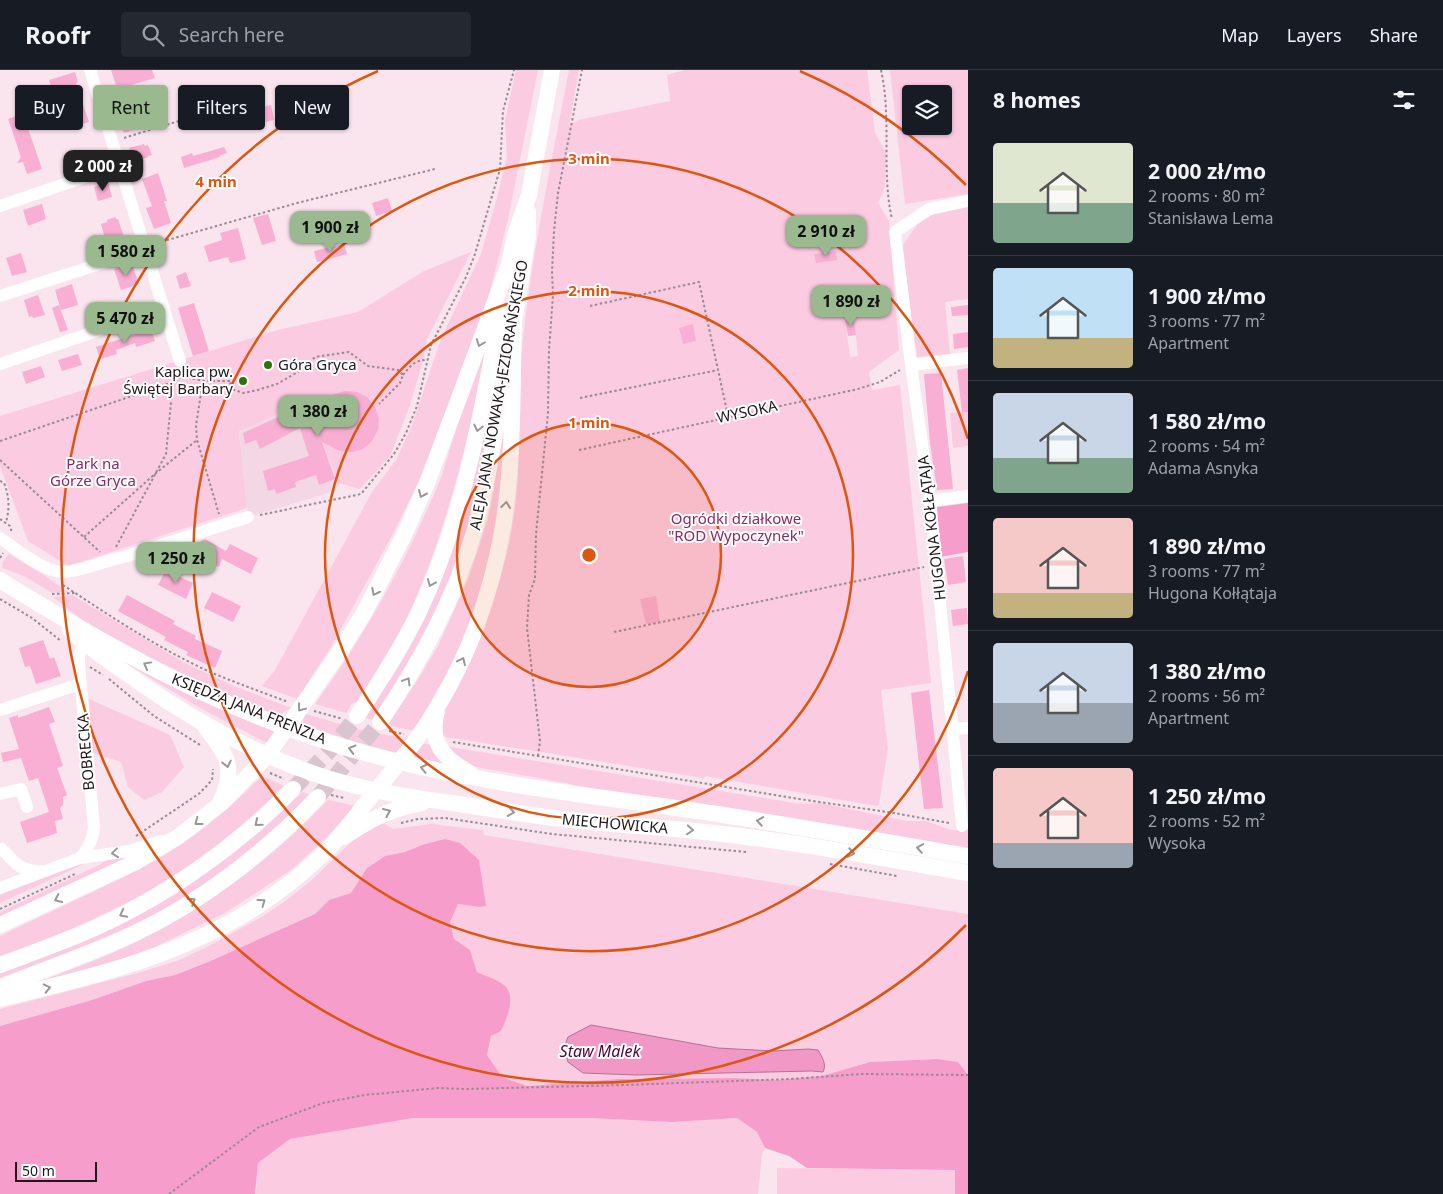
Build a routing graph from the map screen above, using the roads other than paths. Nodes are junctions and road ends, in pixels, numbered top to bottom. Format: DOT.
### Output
graph roads {
  1 [pos="90,70"];
  2 [pos="552,70"];
  3 [pos="120,165"];
  4 [pos="529,195"];
  5 [pos="968,201"];
  6 [pos="0,206"];
  7 [pos="145,248"];
  8 [pos="509,264"];
  9 [pos="0,296"];
  10 [pos="164,308"];
  11 [pos="514,324"];
  12 [pos="968,358"];
  13 [pos="0,364"];
  14 [pos="911,365"];
  15 [pos="182,366"];
  16 [pos="968,496"];
  17 [pos="930,501"];
  18 [pos="248,517"];
  19 [pos="0,538"];
  20 [pos="0,580"];
  21 [pos="52,613"];
  22 [pos="85,643"];
  23 [pos="80,684"];
  24 [pos="439,704"];
  25 [pos="0,710"];
  26 [pos="352,718"];
  27 [pos="203,725"];
  28 [pos="384,726"];
  29 [pos="287,728"];
  30 [pos="968,728"];
  31 [pos="953,729"];
  32 [pos="267,756"];
  33 [pos="399,763"];
  34 [pos="483,780"];
  35 [pos="293,789"];
  36 [pos="376,790"];
  37 [pos="0,794"];
  38 [pos="318,797"];
  39 [pos="463,805"];
  40 [pos="27,807"];
  41 [pos="217,807"];
  42 [pos="962,826"];
  43 [pos="179,836"];
  44 [pos="330,846"];
  45 [pos="1,848"];
  46 [pos="968,856"];
  47 [pos="80,858"];
  48 [pos="42,871"];
  49 [pos="968,873"];
  50 [pos="0,888"];
  51 [pos="0,925"];
  52 [pos="0,965"];
  53 [pos="0,987"];
  54 [pos="0,999"];
  1 -- 3 [label="street"];
  2 -- 4 [label="main road, ALEJA JANA NOWAKA-JEZIORAŃSKIEGO"];
  3 -- 6 [label="street"];
  3 -- 7 [label="street"];
  4 -- 8 [label="main road, ALEJA JANA NOWAKA-JEZIORAŃSKIEGO"];
  4 -- 11 [label="main road, ALEJA JANA NOWAKA-JEZIORAŃSKIEGO"];
  5 -- 14 [label="street, HUGONA KOŁŁĄTAJA"];
  7 -- 9 [label="street"];
  7 -- 10 [label="street"];
  8 -- 26 [label="main road, ALEJA JANA NOWAKA-JEZIORAŃSKIEGO, one-way"];
  8 -- 29 [label="main road, one-way"];
  10 -- 13 [label="street"];
  10 -- 15 [label="street"];
  24 -- 11 [label="main road, one-way"];
  28 -- 11 [label="main road, ALEJA JANA NOWAKA-JEZIORAŃSKIEGO, one-way"];
  12 -- 14 [label="street"];
  14 -- 17 [label="street, HUGONA KOŁŁĄTAJA"];
  16 -- 17 [label="street"];
  17 -- 31 [label="street, HUGONA KOŁŁĄTAJA"];
  18 -- 19 [label="street"];
  20 -- 21 [label="main road, KSIĘDZA JANA FRENZLA"];
  21 -- 22 [label="main road, KSIĘDZA JANA FRENZLA"];
  29 -- 21 [label="main road, KSIĘDZA JANA FRENZLA, one-way"];
  22 -- 23 [label="street, BOBRECKA"];
  22 -- 27 [label="main road, KSIĘDZA JANA FRENZLA"];
  23 -- 25 [label="street"];
  23 -- 47 [label="street, BOBRECKA"];
  24 -- 33 [label="main road"];
  24 -- 34 [label="main road"];
  27 -- 32 [label="main road, KSIĘDZA JANA FRENZLA"];
  27 -- 41 [label="main road, one-way"];
  29 -- 32 [label="main road"];
  33 -- 29 [label="main road, KSIĘDZA JANA FRENZLA, one-way"];
  30 -- 31 [label="street"];
  31 -- 42 [label="street, HUGONA KOŁŁĄTAJA"];
  32 -- 36 [label="main road, MIECHOWICKA"];
  32 -- 41 [label="main road"];
  34 -- 33 [label="main road, MIECHOWICKA, one-way"];
  33 -- 36 [label="main road"];
  46 -- 34 [label="main road, MIECHOWICKA, one-way"];
  35 -- 52 [label="main road, one-way"];
  36 -- 39 [label="main road, MIECHOWICKA"];
  36 -- 44 [label="main road"];
  37 -- 40 [label="street"];
  53 -- 38 [label="main road, one-way"];
  44 -- 39 [label="main road, one-way"];
  39 -- 49 [label="main road, MIECHOWICKA, one-way"];
  41 -- 43 [label="main road, one-way"];
  43 -- 47 [label="street, one-way"];
  43 -- 51 [label="main road, one-way"];
  54 -- 44 [label="main road, one-way"];
  45 -- 48 [label="street"];
  47 -- 48 [label="street"];
  48 -- 50 [label="street"];
}
